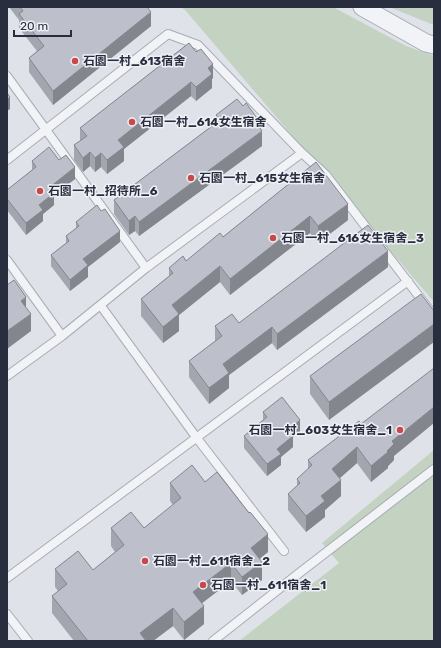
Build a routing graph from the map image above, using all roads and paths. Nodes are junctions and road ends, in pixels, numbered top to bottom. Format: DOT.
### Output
graph roads {
  1 [pos="362,7"];
  2 [pos="434,45"];
  3 [pos="7,76"];
  4 [pos="46,128"];
  5 [pos="302,152"];
  6 [pos="7,160"];
  7 [pos="7,260"];
  8 [pos="146,268"];
  9 [pos="408,281"];
  10 [pos="101,306"];
  11 [pos="434,316"];
  12 [pos="62,336"];
  13 [pos="7,376"];
  14 [pos="196,437"];
  15 [pos="434,469"];
  16 [pos="284,551"];
  17 [pos="7,578"];
  18 [pos="7,614"];
  19 [pos="28,641"];
  20 [pos="213,641"];
  1 -- 2 [label="street"];
  3 -- 4 [label="lane"];
  4 -- 5 [label="lane"];
  4 -- 6 [label="lane"];
  4 -- 8 [label="lane"];
  5 -- 8 [label="lane"];
  5 -- 9 [label="lane"];
  7 -- 12 [label="lane"];
  8 -- 10 [label="lane"];
  9 -- 11 [label="lane"];
  9 -- 14 [label="lane"];
  10 -- 12 [label="lane"];
  10 -- 14 [label="lane"];
  12 -- 13 [label="lane"];
  14 -- 16 [label="lane"];
  14 -- 17 [label="lane"];
  15 -- 20 [label="lane"];
  18 -- 19 [label="lane"];
}
